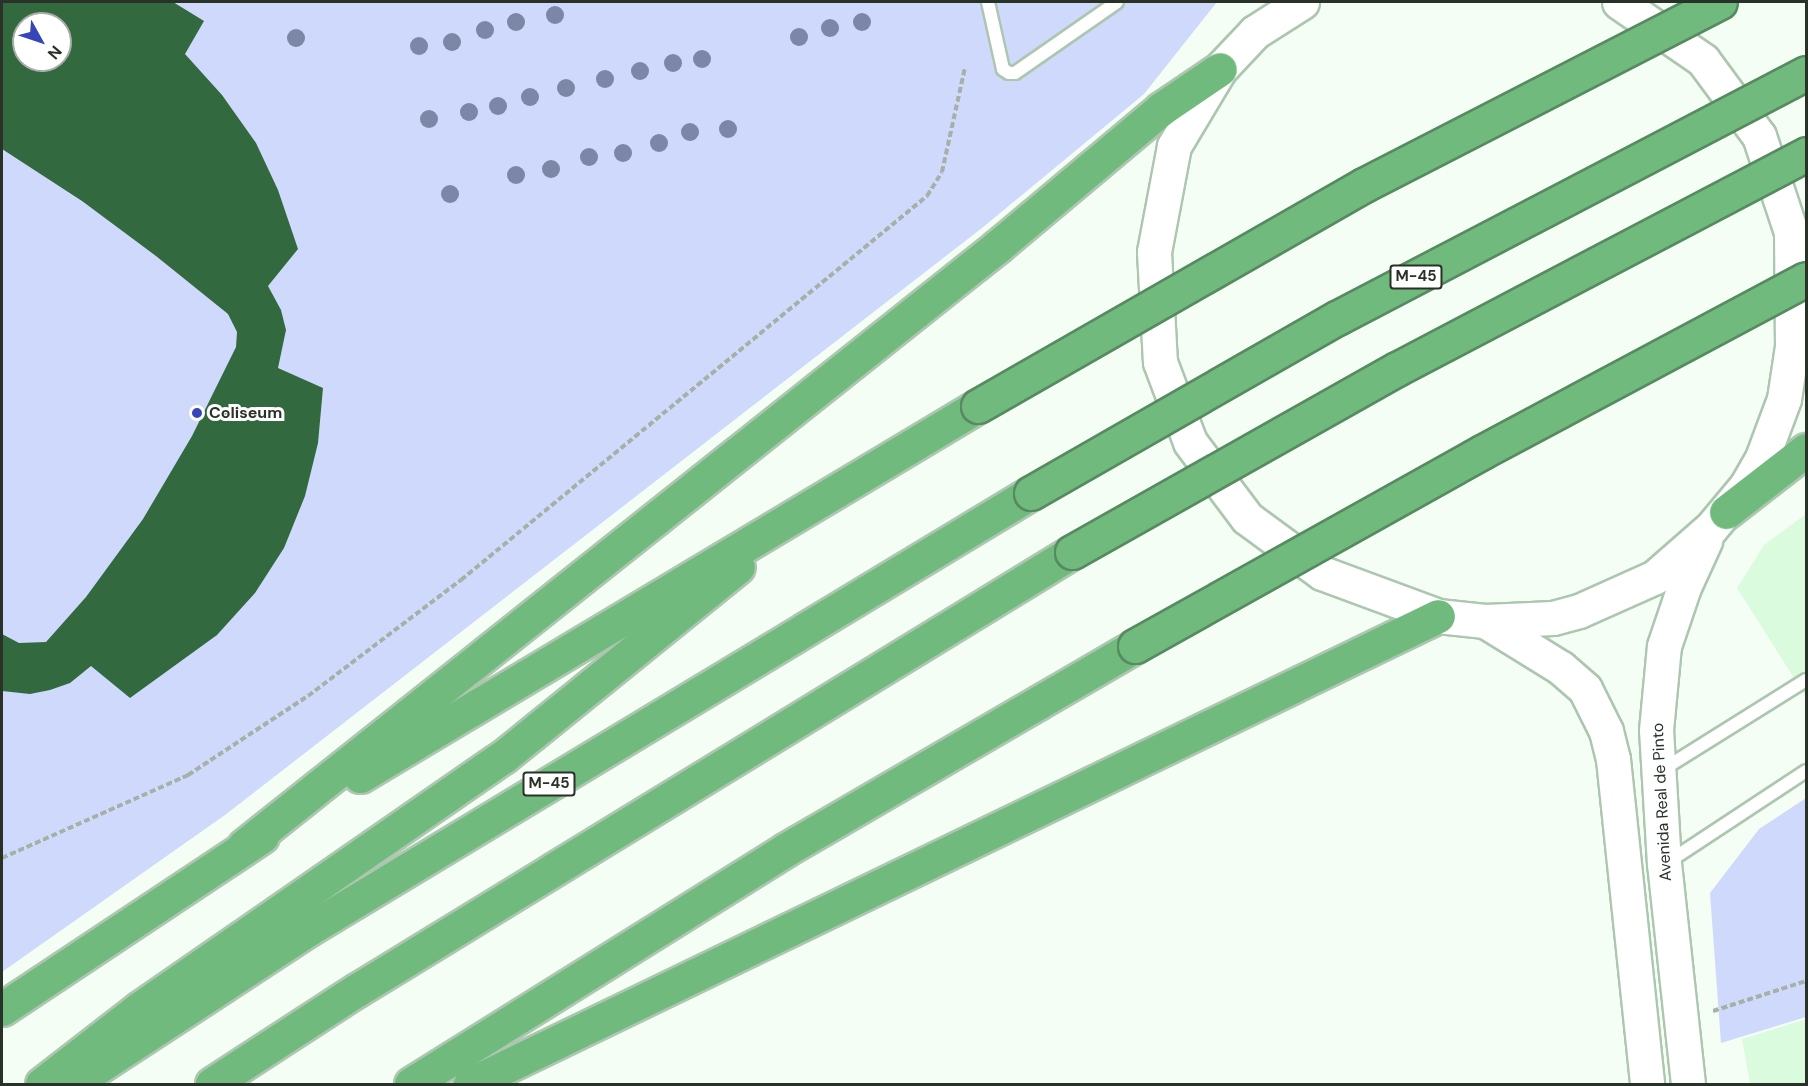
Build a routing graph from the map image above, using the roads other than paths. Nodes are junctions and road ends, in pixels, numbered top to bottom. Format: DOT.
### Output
graph roads {
  1 [pos="988,2"];
  2 [pos="1117,2"];
  3 [pos="1302,2"];
  4 [pos="1619,2"];
  5 [pos="1720,2"];
  6 [pos="1221,69"];
  7 [pos="1806,73"];
  8 [pos="1806,154"];
  9 [pos="1806,279"];
  10 [pos="1806,450"];
  11 [pos="837,487"];
  12 [pos="1718,520"];
  13 [pos="1438,616"];
  14 [pos="1485,621"];
  15 [pos="1806,680"];
  16 [pos="1806,771"];
  17 [pos="1658,772"];
  18 [pos="244,846"];
  19 [pos="1664,864"];
  20 [pos="2,1009"];
  21 [pos="42,1084"];
  22 [pos="72,1084"];
  23 [pos="212,1084"];
  24 [pos="411,1084"];
  25 [pos="470,1084"];
  26 [pos="1647,1084"];
  27 [pos="1688,1084"];
  1 -- 2 [label="lane"];
  3 -- 6 [label="main road"];
  4 -- 12 [label="main road"];
  5 -- 11 [label="highway, bridge"];
  6 -- 13 [label="main road"];
  6 -- 18 [label="highway"];
  7 -- 22 [label="highway, M-45, bridge"];
  8 -- 23 [label="highway, bridge"];
  9 -- 24 [label="highway, bridge"];
  10 -- 12 [label="highway"];
  11 -- 18 [label="highway"];
  11 -- 21 [label="highway"];
  12 -- 14 [label="main road"];
  12 -- 17 [label="main road, Avenida Real de Pinto"];
  13 -- 14 [label="main road"];
  13 -- 25 [label="highway"];
  14 -- 26 [label="main road"];
  15 -- 17 [label="lane"];
  16 -- 19 [label="lane"];
  17 -- 19 [label="main road, Avenida Real de Pinto"];
  18 -- 20 [label="highway"];
  19 -- 27 [label="main road, Avenida Real de Pinto"];
}
